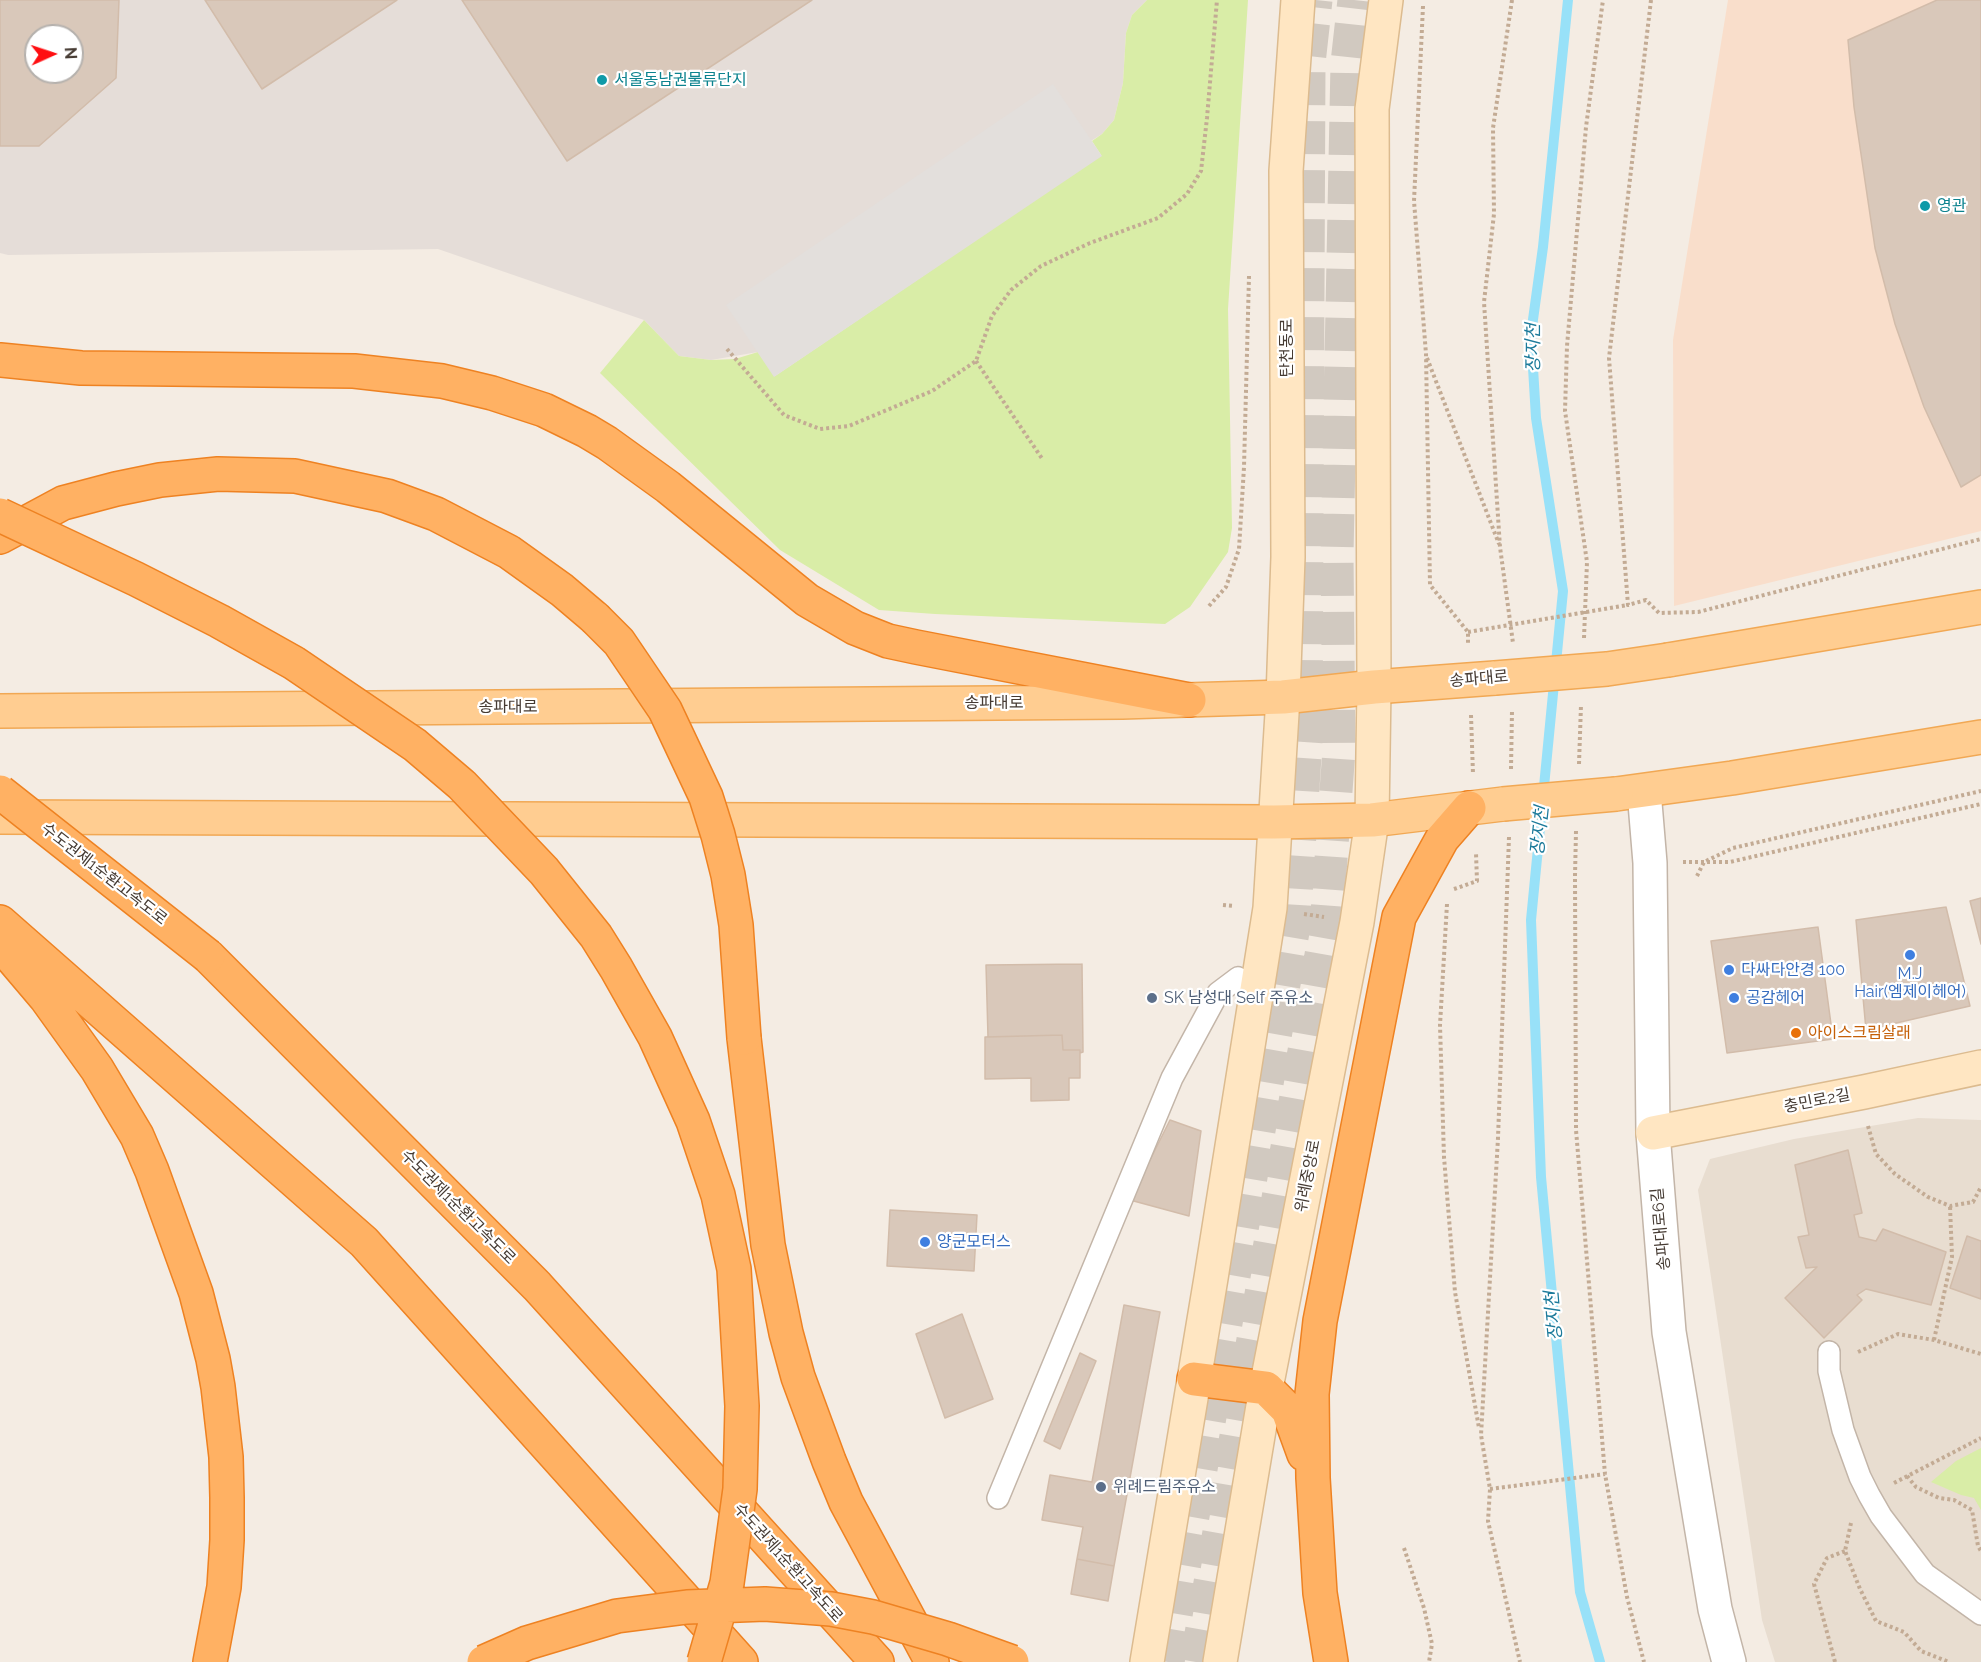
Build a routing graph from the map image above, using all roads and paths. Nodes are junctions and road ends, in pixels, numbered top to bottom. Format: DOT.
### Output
graph roads {
  1 [pos="1217,0"];
  2 [pos="1299,0"];
  3 [pos="1386,0"];
  4 [pos="1423,0"];
  5 [pos="1651,0"];
  6 [pos="1249,270"];
  7 [pos="727,349"];
  8 [pos="1426,354"];
  9 [pos="0,360"];
  10 [pos="976,361"];
  11 [pos="1043,460"];
  12 [pos="0,515"];
  13 [pos="0,537"];
  14 [pos="1981,539"];
  15 [pos="1500,547"];
  16 [pos="1628,605"];
  17 [pos="1209,606"];
  18 [pos="1981,607"];
  19 [pos="1468,632"];
  20 [pos="1482,679"];
  21 [pos="1374,687"];
  22 [pos="1283,697"];
  23 [pos="1189,700"];
  24 [pos="0,711"];
  25 [pos="1981,738"];
  26 [pos="1981,791"];
  27 [pos="0,792"];
  28 [pos="1630,792"];
  29 [pos="1981,804"];
  30 [pos="1482,807"];
  31 [pos="0,818"];
  32 [pos="1371,820"];
  33 [pos="1274,822"];
  34 [pos="1704,862"];
  35 [pos="1650,863"];
  36 [pos="1697,876"];
  37 [pos="1477,881"];
  38 [pos="1448,902"];
  39 [pos="1223,905"];
  40 [pos="1269,908"];
  41 [pos="0,922"];
  42 [pos="1357,922"];
  43 [pos="0,944"];
  44 [pos="1258,988"];
  45 [pos="1981,1067"];
  46 [pos="1858,1093"];
  47 [pos="1653,1132"];
  48 [pos="1981,1186"];
  49 [pos="1950,1206"];
  50 [pos="1934,1340"];
  51 [pos="1981,1354"];
  52 [pos="1829,1361"];
  53 [pos="1194,1379"];
  54 [pos="1266,1388"];
  55 [pos="1481,1435"];
  56 [pos="1981,1438"];
  57 [pos="1605,1474"];
  58 [pos="1908,1476"];
  59 [pos="1313,1478"];
  60 [pos="1490,1490"];
  61 [pos="1869,1496"];
  62 [pos="998,1498"];
  63 [pos="1404,1548"];
  64 [pos="1845,1551"];
  65 [pos="1981,1551"];
  66 [pos="1981,1614"];
  67 [pos="210,1662"];
  68 [pos="484,1662"];
  69 [pos="704,1662"];
  70 [pos="741,1662"];
  71 [pos="877,1662"];
  72 [pos="932,1662"];
  73 [pos="1012,1662"];
  74 [pos="1147,1662"];
  75 [pos="1220,1662"];
  76 [pos="1331,1662"];
  77 [pos="1429,1662"];
  78 [pos="1729,1662"];
  79 [pos="1835,1662"];
  80 [pos="1949,1662"];
  1 -- 10 [label="path"];
  2 -- 22 [label="main road, 탄천동로"];
  3 -- 21 [label="main road"];
  4 -- 8 [label="path"];
  5 -- 16 [label="path"];
  6 -- 17 [label="path"];
  7 -- 10 [label="path"];
  8 -- 15 [label="path"];
  8 -- 19 [label="path"];
  9 -- 23 [label="highway"];
  10 -- 11 [label="path"];
  12 -- 69 [label="highway, bridge"];
  13 -- 72 [label="highway, bridge"];
  14 -- 16 [label="path"];
  16 -- 19 [label="path, bridge"];
  18 -- 20 [label="main road, 송파대로, bridge"];
  19 -- 20 [label="path"];
  20 -- 21 [label="main road, 송파대로"];
  20 -- 30 [label="path"];
  21 -- 22 [label="main road, 송파대로"];
  21 -- 32 [label="main road, 위례중앙로"];
  22 -- 23 [label="main road, 송파대로"];
  22 -- 33 [label="main road"];
  23 -- 24 [label="main road, 송파대로"];
  25 -- 28 [label="main road"];
  26 -- 34 [label="path"];
  27 -- 71 [label="highway, 수도권제1순환고속도로, bridge"];
  28 -- 30 [label="main road, bridge"];
  28 -- 35 [label="street, 송파대로6길"];
  29 -- 34 [label="path"];
  30 -- 32 [label="main road"];
  30 -- 37 [label="path"];
  30 -- 59 [label="highway"];
  31 -- 33 [label="main road"];
  32 -- 33 [label="main road"];
  32 -- 42 [label="main road, 위례중앙로"];
  33 -- 40 [label="main road"];
  34 -- 35 [label="path"];
  34 -- 36 [label="path"];
  35 -- 47 [label="street, 송파대로6길"];
  38 -- 55 [label="path"];
  39 -- 40 [label="path"];
  40 -- 42 [label="path"];
  40 -- 44 [label="main road"];
  41 -- 70 [label="highway"];
  42 -- 54 [label="main road, 위례중앙로"];
  43 -- 67 [label="highway"];
  44 -- 53 [label="main road"];
  44 -- 62 [label="lane"];
  45 -- 46 [label="main road, 충민로2길"];
  46 -- 47 [label="main road, 충민로2길"];
  46 -- 49 [label="path"];
  47 -- 78 [label="street, 송파대로6길"];
  48 -- 49 [label="path"];
  49 -- 50 [label="path"];
  50 -- 51 [label="path"];
  50 -- 52 [label="path"];
  52 -- 61 [label="lane"];
  53 -- 54 [label="highway"];
  53 -- 74 [label="main road"];
  54 -- 59 [label="highway"];
  54 -- 75 [label="main road, 위례중앙로"];
  56 -- 58 [label="path"];
  57 -- 60 [label="path"];
  58 -- 61 [label="path"];
  58 -- 65 [label="path"];
  59 -- 76 [label="highway"];
  61 -- 64 [label="path"];
  61 -- 66 [label="lane"];
  63 -- 77 [label="path"];
  64 -- 79 [label="path"];
  64 -- 80 [label="path"];
  68 -- 73 [label="highway, bridge"];
}
